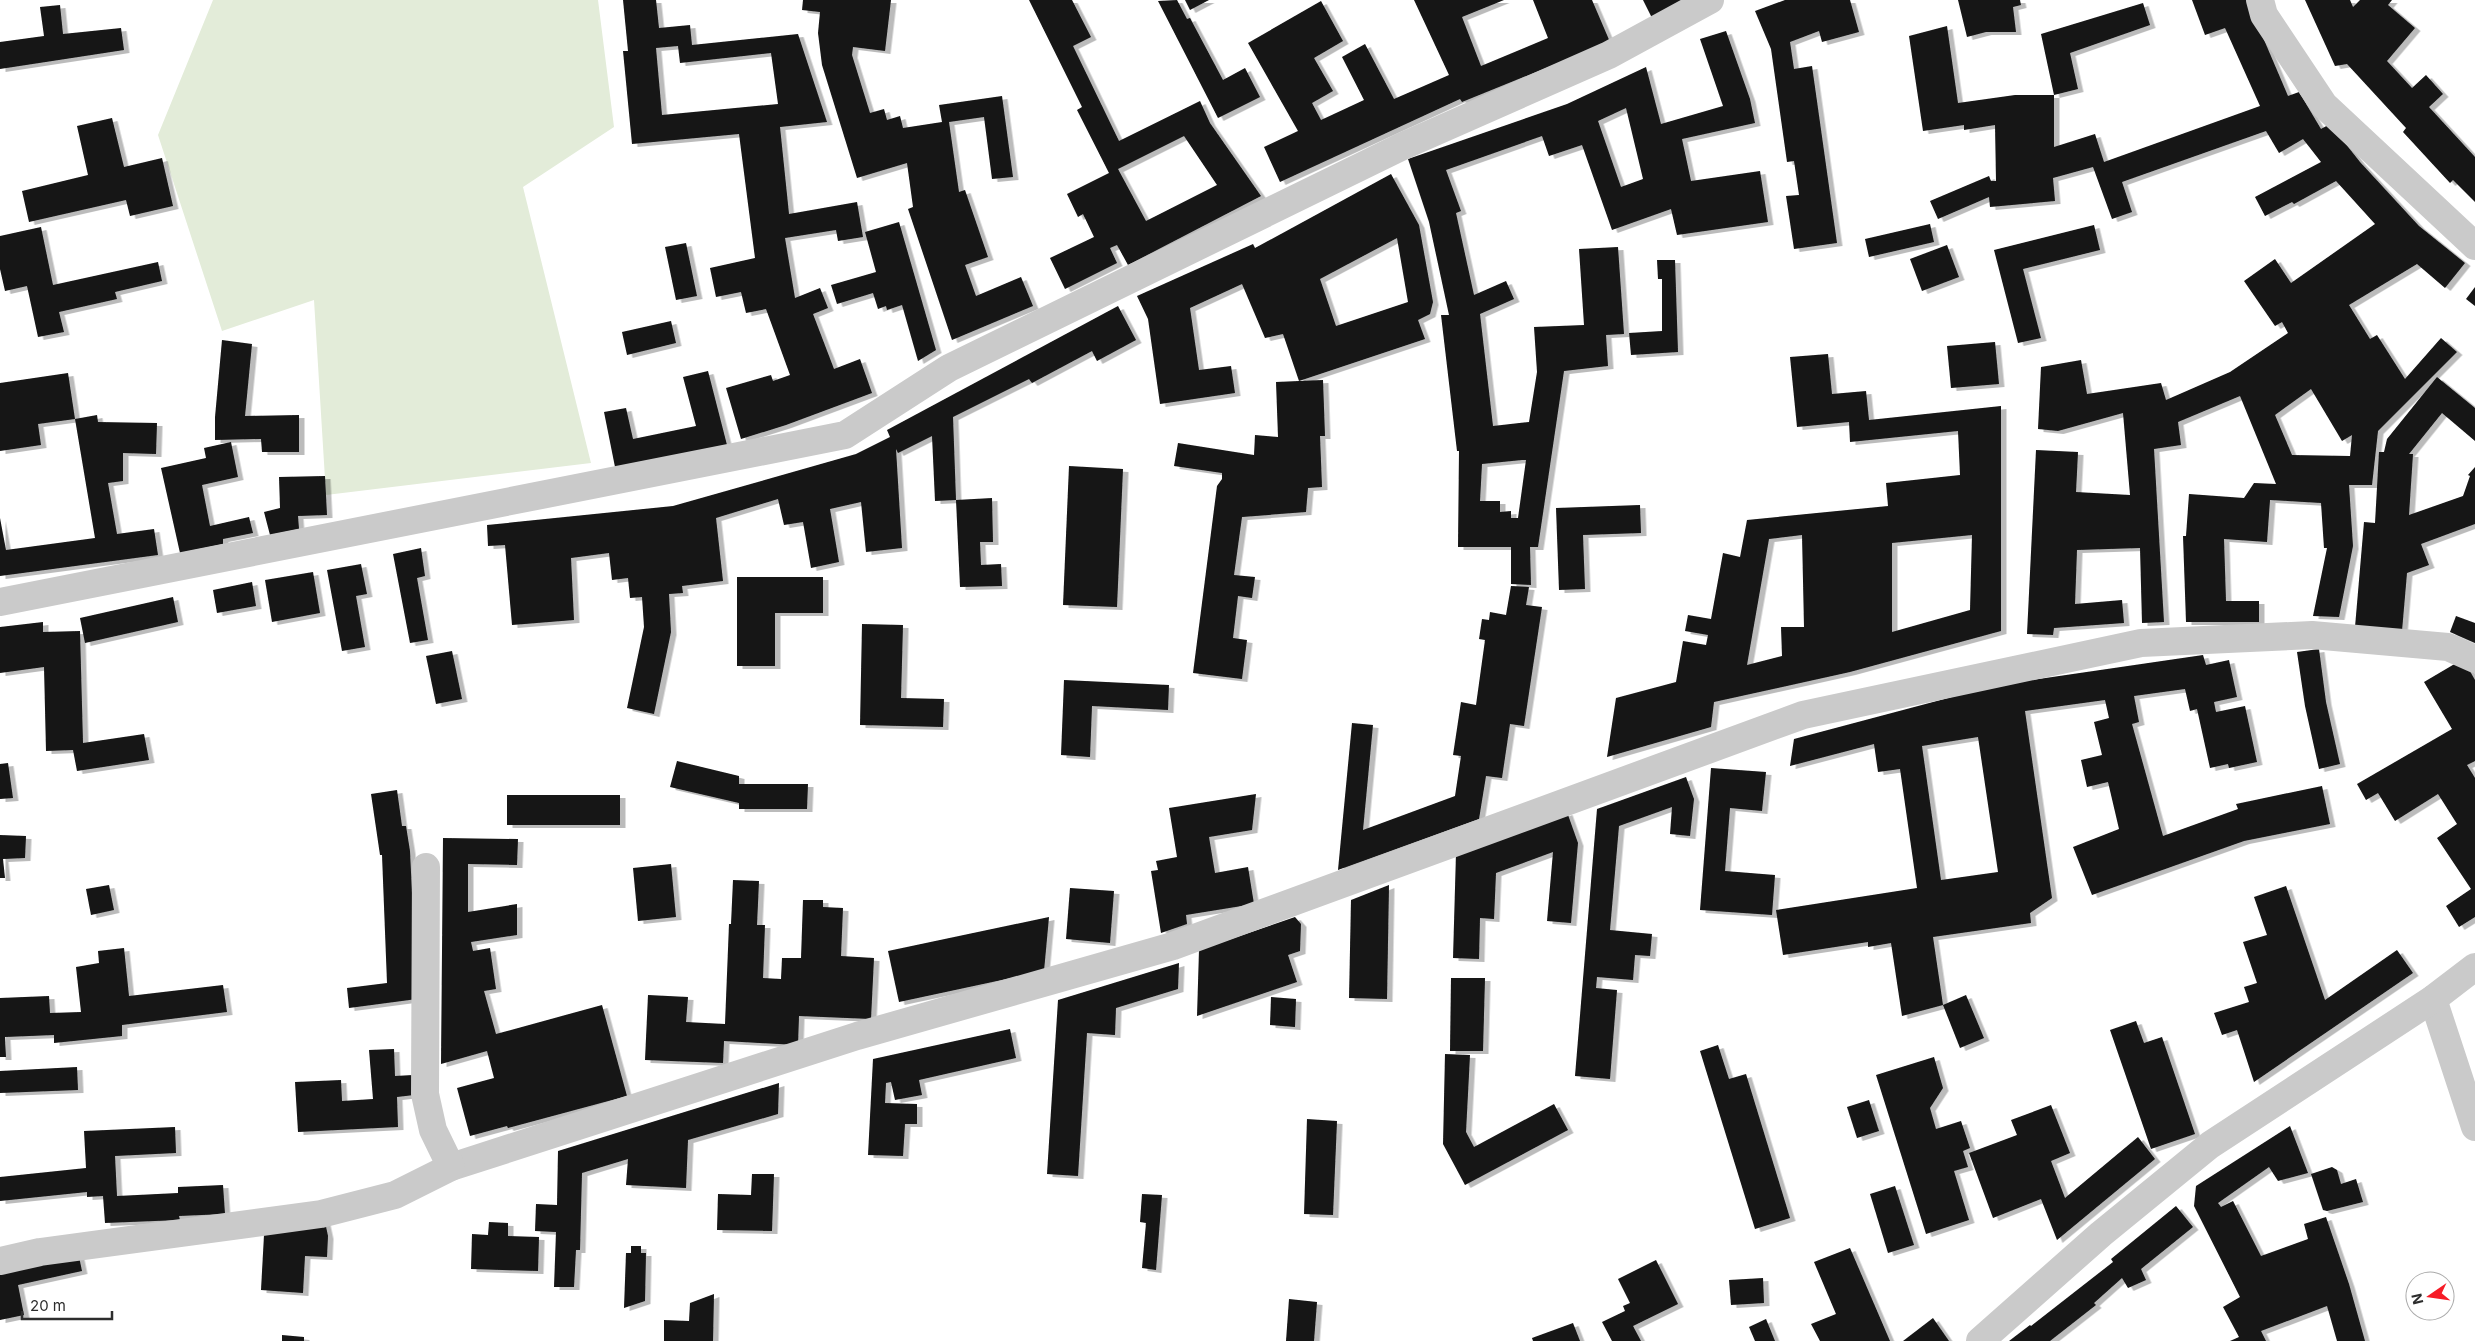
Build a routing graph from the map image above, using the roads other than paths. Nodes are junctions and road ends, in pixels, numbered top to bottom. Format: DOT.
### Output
graph roads {
  1 [pos="1710,0"];
  2 [pos="2260,0"];
  3 [pos="2475,246"];
  4 [pos="0,602"];
  5 [pos="2475,659"];
  6 [pos="426,867"];
  7 [pos="2475,967"];
  8 [pos="2433,999"];
  9 [pos="2475,1127"];
  10 [pos="451,1167"];
  11 [pos="0,1261"];
  12 [pos="1980,1341"];
  1 -- 4 [label="street"];
  2 -- 3 [label="street"];
  5 -- 10 [label="street"];
  6 -- 10 [label="street"];
  7 -- 8 [label="street"];
  8 -- 9 [label="street"];
  8 -- 12 [label="street"];
  10 -- 11 [label="street"];
}
